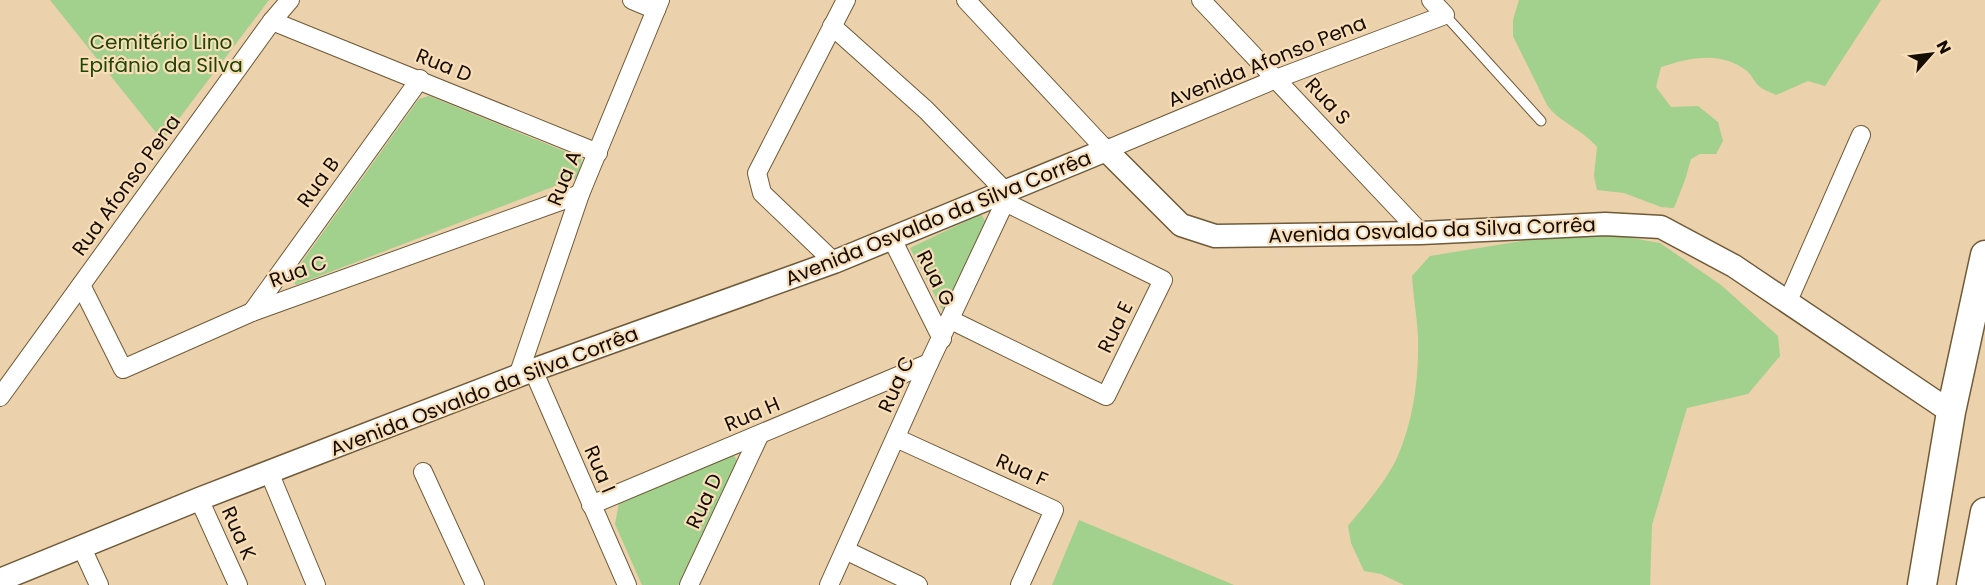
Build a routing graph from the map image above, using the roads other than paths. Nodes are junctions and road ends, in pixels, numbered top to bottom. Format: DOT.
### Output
graph roads {
  1 [pos="290,0"];
  2 [pos="632,0"];
  3 [pos="846,0"];
  4 [pos="966,0"];
  5 [pos="1201,0"];
  6 [pos="1431,0"];
  7 [pos="658,5"];
  8 [pos="1445,15"];
  9 [pos="272,21"];
  10 [pos="832,26"];
  11 [pos="420,79"];
  12 [pos="1276,79"];
  13 [pos="1541,121"];
  14 [pos="1861,135"];
  15 [pos="1106,150"];
  16 [pos="598,153"];
  17 [pos="580,194"];
  18 [pos="1005,197"];
  19 [pos="1420,233"];
  20 [pos="891,237"];
  21 [pos="1985,255"];
  22 [pos="834,262"];
  23 [pos="81,285"];
  24 [pos="1788,302"];
  25 [pos="252,312"];
  26 [pos="951,320"];
  27 [pos="942,339"];
  28 [pos="929,363"];
  29 [pos="526,373"];
  30 [pos="0,397"];
  31 [pos="1951,412"];
  32 [pos="759,436"];
  33 [pos="896,438"];
  34 [pos="269,472"];
  35 [pos="423,472"];
  36 [pos="199,499"];
  37 [pos="591,505"];
  38 [pos="1985,512"];
  39 [pos="82,548"];
  40 [pos="845,550"];
  41 [pos="0,580"];
  42 [pos="99,585"];
  43 [pos="238,585"];
  44 [pos="316,585"];
  45 [pos="476,585"];
  46 [pos="627,585"];
  47 [pos="689,585"];
  48 [pos="829,585"];
  49 [pos="918,585"];
  50 [pos="1020,585"];
  51 [pos="1922,585"];
  52 [pos="1971,585"];
  1 -- 9 [label="street, Rua Afonso Pena"];
  2 -- 7 [label="street"];
  3 -- 10 [label="street"];
  4 -- 15 [label="street"];
  5 -- 12 [label="street, Rua S"];
  6 -- 8 [label="street"];
  7 -- 16 [label="street, Rua A"];
  8 -- 12 [label="street, Avenida Afonso Pena"];
  8 -- 13 [label="lane"];
  9 -- 11 [label="street, Rua D"];
  9 -- 23 [label="street, Rua Afonso Pena"];
  10 -- 18 [label="street"];
  10 -- 22 [label="street"];
  11 -- 16 [label="street, Rua D"];
  11 -- 25 [label="street, Rua B"];
  12 -- 15 [label="street, Avenida Afonso Pena"];
  12 -- 19 [label="street, Rua S"];
  14 -- 24 [label="street"];
  15 -- 18 [label="street, Avenida Osvaldo da Silva Corrêa"];
  15 -- 19 [label="street, Avenida Osvaldo da Silva Corrêa"];
  16 -- 17 [label="street, Rua A"];
  17 -- 25 [label="street, Rua C"];
  17 -- 29 [label="street, Rua A"];
  18 -- 20 [label="street, Avenida Osvaldo da Silva Corrêa"];
  18 -- 26 [label="street, Rua C"];
  18 -- 26 [label="street, Rua E"];
  19 -- 24 [label="street, Avenida Osvaldo da Silva Corrêa"];
  20 -- 22 [label="street, Avenida Osvaldo da Silva Corrêa"];
  20 -- 27 [label="street, Rua G"];
  21 -- 31 [label="main road"];
  22 -- 29 [label="street, Avenida Osvaldo da Silva Corrêa"];
  23 -- 25 [label="street, Rua C"];
  23 -- 30 [label="street, Rua Afonso Pena"];
  24 -- 31 [label="street, Avenida Osvaldo da Silva Corrêa"];
  26 -- 27 [label="street, Rua C"];
  27 -- 28 [label="street, Rua C"];
  28 -- 32 [label="street, Rua H"];
  28 -- 33 [label="street, Rua C"];
  29 -- 34 [label="street, Avenida Osvaldo da Silva Corrêa"];
  29 -- 37 [label="street, Rua I"];
  31 -- 51 [label="main road"];
  32 -- 37 [label="street, Rua H"];
  32 -- 47 [label="street, Rua D"];
  33 -- 40 [label="street, Rua C"];
  33 -- 50 [label="street, Rua F"];
  34 -- 36 [label="street, Avenida Osvaldo da Silva Corrêa"];
  34 -- 44 [label="street"];
  35 -- 45 [label="street"];
  36 -- 39 [label="street, Avenida Osvaldo da Silva Corrêa"];
  36 -- 43 [label="street, Rua K"];
  37 -- 46 [label="street, Rua I"];
  38 -- 52 [label="main road"];
  39 -- 41 [label="street, Avenida Osvaldo da Silva Corrêa"];
  39 -- 42 [label="street"];
  40 -- 48 [label="street, Rua C"];
  40 -- 49 [label="street"];
}
